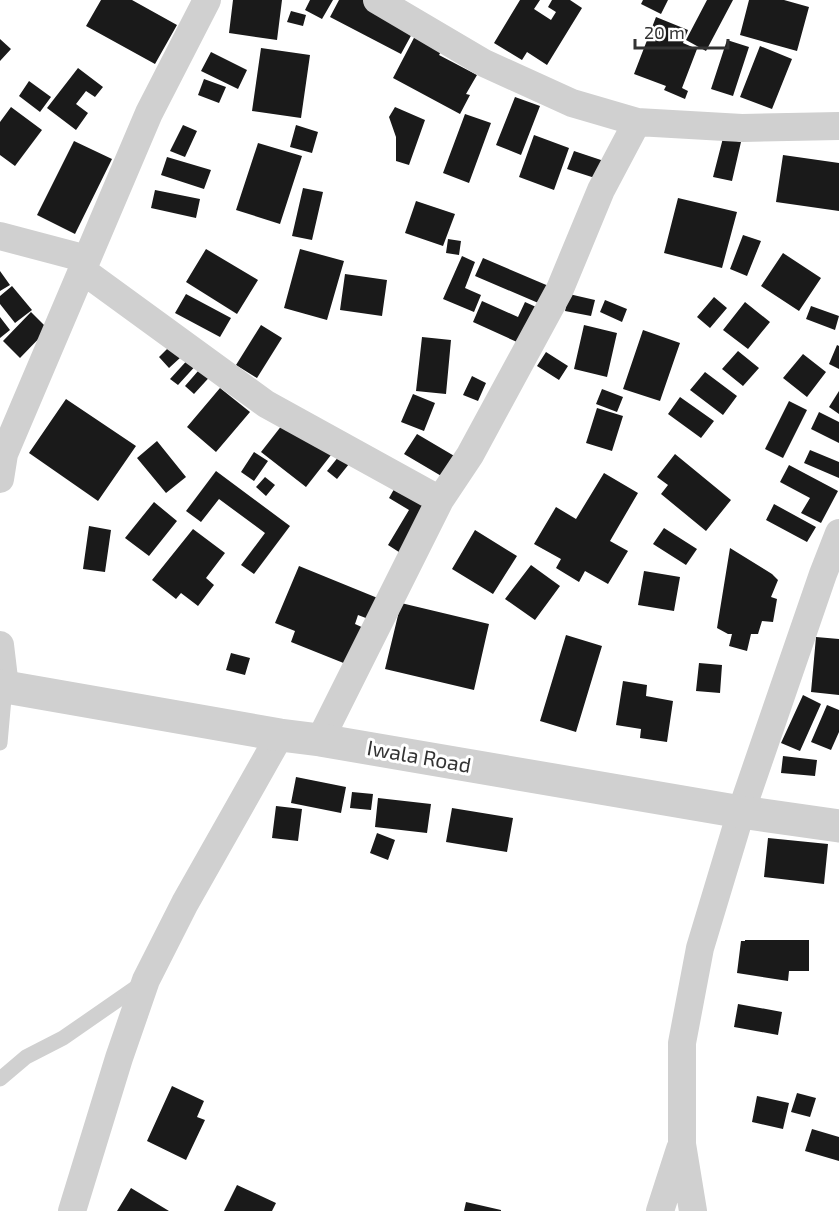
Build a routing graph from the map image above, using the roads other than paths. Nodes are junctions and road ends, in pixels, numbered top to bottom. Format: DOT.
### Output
graph roads {
  1 [pos="207,0"];
  2 [pos="377,0"];
  3 [pos="638,122"];
  4 [pos="839,126"];
  5 [pos="0,237"];
  6 [pos="84,265"];
  7 [pos="0,479"];
  8 [pos="440,500"];
  9 [pos="839,533"];
  10 [pos="0,645"];
  11 [pos="3,686"];
  12 [pos="280,735"];
  13 [pos="320,740"];
  14 [pos="0,743"];
  15 [pos="741,812"];
  16 [pos="839,826"];
  17 [pos="146,980"];
  18 [pos="0,1079"];
  19 [pos="682,1144"];
  20 [pos="72,1211"];
  21 [pos="660,1211"];
  22 [pos="693,1211"];
  1 -- 6 [label="street"];
  2 -- 3 [label="street"];
  3 -- 4 [label="street"];
  3 -- 8 [label="street"];
  5 -- 6 [label="street"];
  6 -- 7 [label="street"];
  6 -- 8 [label="street"];
  8 -- 13 [label="street"];
  9 -- 15 [label="street"];
  10 -- 11 [label="street"];
  11 -- 12 [label="street, Iwala Road"];
  11 -- 14 [label="lane"];
  12 -- 13 [label="street, Iwala Road"];
  12 -- 17 [label="street"];
  13 -- 15 [label="street, Iwala Road"];
  15 -- 16 [label="street, Iwala Road"];
  15 -- 19 [label="street"];
  17 -- 18 [label="lane"];
  17 -- 20 [label="street"];
  19 -- 21 [label="street"];
  19 -- 22 [label="street"];
}
